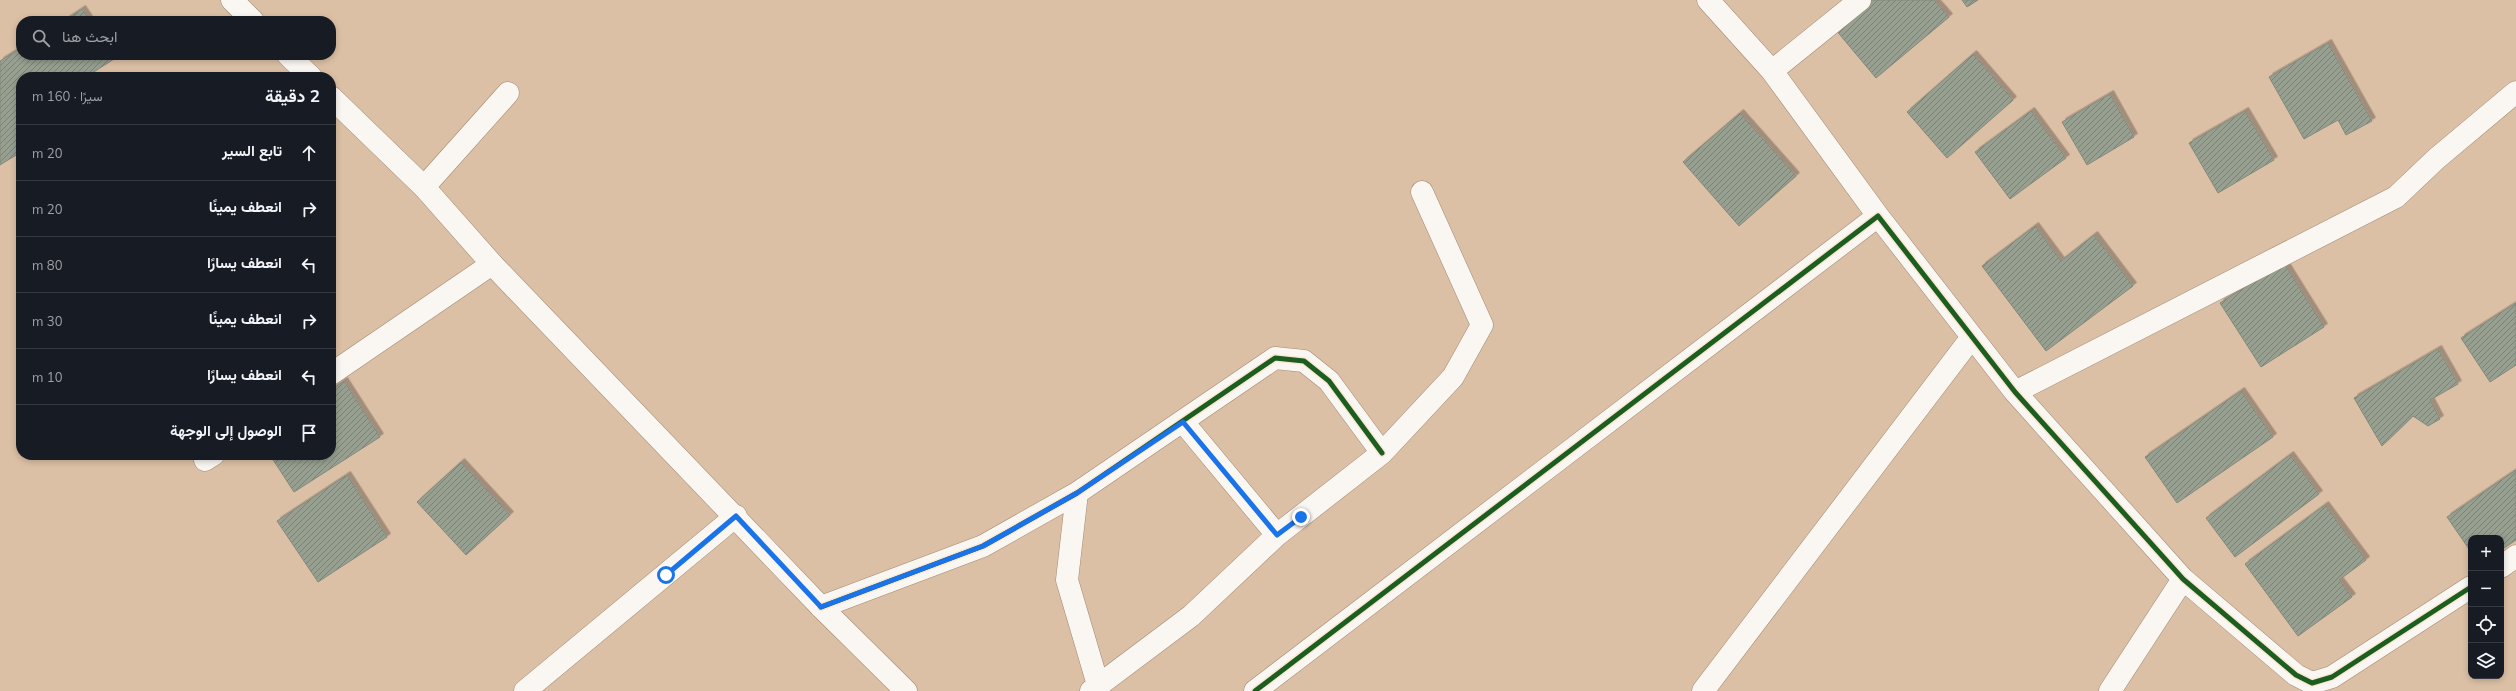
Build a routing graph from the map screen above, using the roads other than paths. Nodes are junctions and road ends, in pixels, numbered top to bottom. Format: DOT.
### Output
graph roads {
  1 [pos="232,0"];
  2 [pos="1708,0"];
  3 [pos="1860,0"];
  4 [pos="248,16"];
  5 [pos="293,60"];
  6 [pos="1772,70"];
  7 [pos="306,72"];
  8 [pos="2516,92"];
  9 [pos="508,93"];
  10 [pos="336,102"];
  11 [pos="424,187"];
  12 [pos="1422,192"];
  13 [pos="1878,216"];
  14 [pos="492,264"];
  15 [pos="1972,337"];
  16 [pos="336,371"];
  17 [pos="2015,392"];
  18 [pos="1183,422"];
  19 [pos="1382,453"];
  20 [pos="1077,493"];
  21 [pos="736,516"];
  22 [pos="1277,535"];
  23 [pos="2516,556"];
  24 [pos="2504,565"];
  25 [pos="2183,579"];
  26 [pos="2468,589"];
  27 [pos="821,607"];
  28 [pos="1094,688"];
  29 [pos="525,691"];
  30 [pos="906,691"];
  31 [pos="1255,691"];
  32 [pos="1703,691"];
  33 [pos="2110,691"];
  1 -- 4 [label="street"];
  2 -- 6 [label="street"];
  3 -- 6 [label="street"];
  5 -- 7 [label="street"];
  6 -- 13 [label="street"];
  8 -- 17 [label="street"];
  9 -- 11 [label="street"];
  10 -- 11 [label="street"];
  11 -- 14 [label="street"];
  12 -- 19 [label="street"];
  13 -- 15 [label="street"];
  13 -- 31 [label="street"];
  14 -- 16 [label="street"];
  14 -- 21 [label="street"];
  15 -- 17 [label="street"];
  15 -- 32 [label="street"];
  17 -- 25 [label="street"];
  18 -- 19 [label="street"];
  18 -- 20 [label="street"];
  18 -- 22 [label="street"];
  19 -- 22 [label="street"];
  20 -- 27 [label="street"];
  20 -- 28 [label="street"];
  21 -- 27 [label="street"];
  21 -- 29 [label="street"];
  22 -- 28 [label="street"];
  23 -- 24 [label="street"];
  25 -- 26 [label="street"];
  25 -- 33 [label="street"];
  27 -- 30 [label="street"];
}
